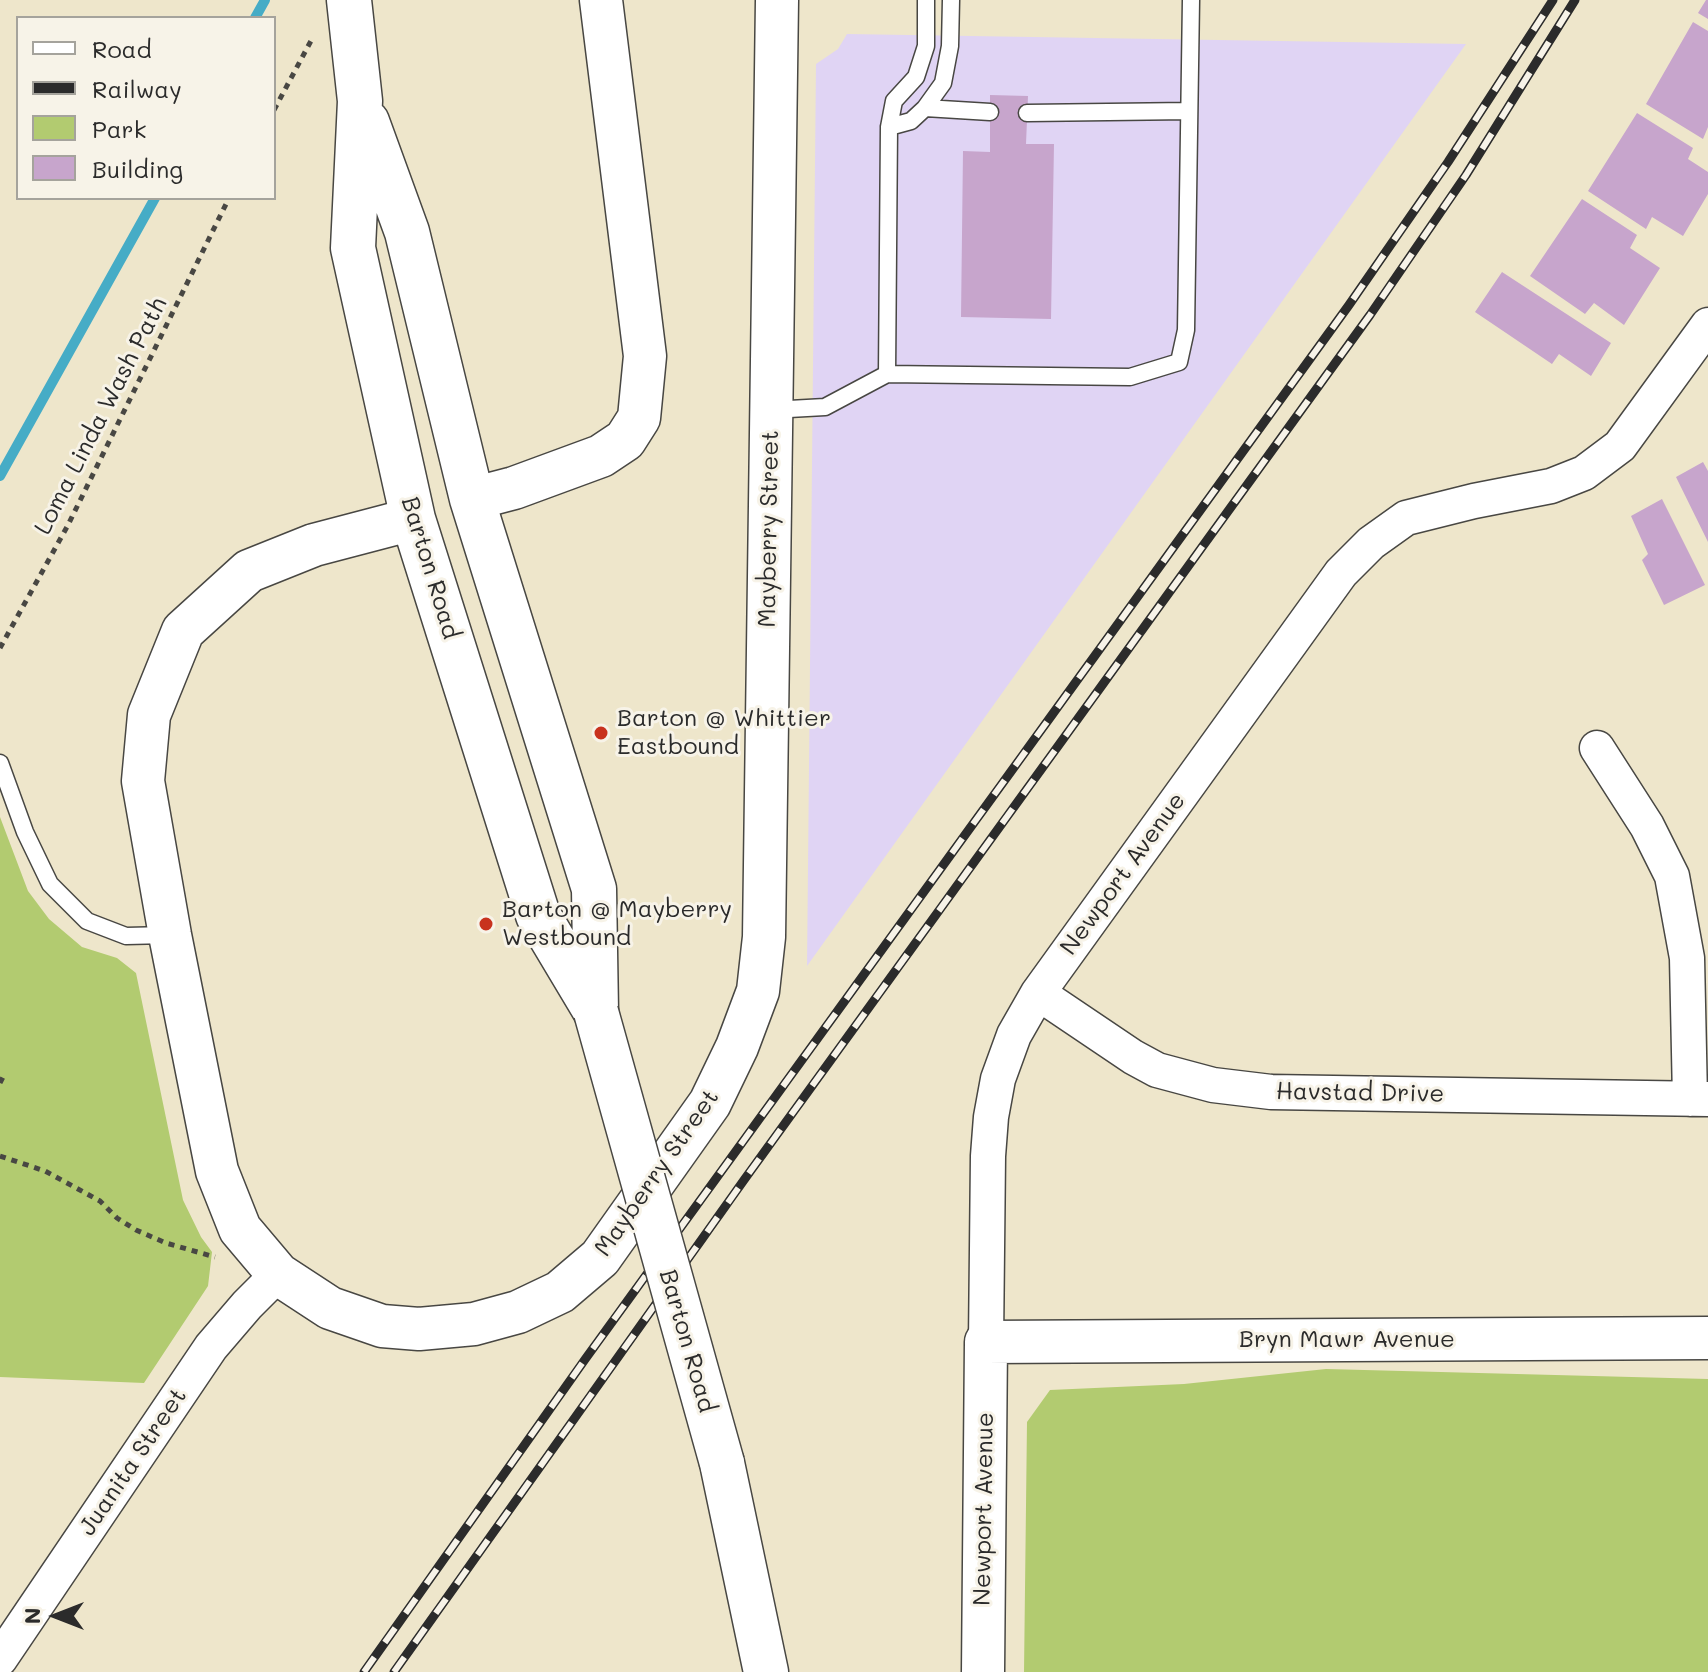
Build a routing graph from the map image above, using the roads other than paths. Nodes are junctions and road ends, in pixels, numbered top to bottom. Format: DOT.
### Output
graph roads {
  1 [pos="601,0"];
  2 [pos="777,0"];
  3 [pos="926,0"];
  4 [pos="951,0"];
  5 [pos="1191,0"];
  6 [pos="334,14"];
  7 [pos="360,101"];
  8 [pos="925,108"];
  9 [pos="1189,111"];
  10 [pos="990,112"];
  11 [pos="1027,113"];
  12 [pos="889,127"];
  13 [pos="1708,325"];
  14 [pos="887,374"];
  15 [pos="771,410"];
  16 [pos="472,499"];
  17 [pos="413,519"];
  18 [pos="1597,748"];
  19 [pos="0,763"];
  20 [pos="170,935"];
  21 [pos="1038,993"];
  22 [pos="596,1012"];
  23 [pos="1699,1099"];
  24 [pos="269,1283"];
  25 [pos="1708,1338"];
  26 [pos="986,1342"];
  27 [pos="0,1659"];
  28 [pos="766,1672"];
  29 [pos="983,1672"];
  1 -- 16 [label="street"];
  2 -- 15 [label="street, Mayberry Street"];
  3 -- 12 [label="lane"];
  4 -- 8 [label="lane"];
  5 -- 9 [label="lane"];
  6 -- 7 [label="main road, Barton Road"];
  7 -- 16 [label="main road, Barton Road"];
  7 -- 17 [label="main road, Barton Road"];
  8 -- 10 [label="lane"];
  8 -- 12 [label="lane"];
  9 -- 11 [label="lane"];
  9 -- 14 [label="lane"];
  12 -- 14 [label="lane"];
  13 -- 21 [label="street, Newport Avenue"];
  14 -- 15 [label="lane"];
  15 -- 24 [label="street, Mayberry Street"];
  16 -- 22 [label="main road, Barton Road"];
  17 -- 20 [label="street, Mayberry Street"];
  17 -- 22 [label="main road, Barton Road"];
  18 -- 23 [label="street"];
  19 -- 20 [label="lane"];
  20 -- 24 [label="street, Mayberry Street"];
  21 -- 23 [label="street, Havstad Drive"];
  21 -- 26 [label="street, Newport Avenue"];
  22 -- 28 [label="main road, Barton Road, bridge"];
  24 -- 27 [label="street, Juanita Street"];
  25 -- 26 [label="street, Bryn Mawr Avenue"];
  26 -- 29 [label="street, Newport Avenue"];
}
